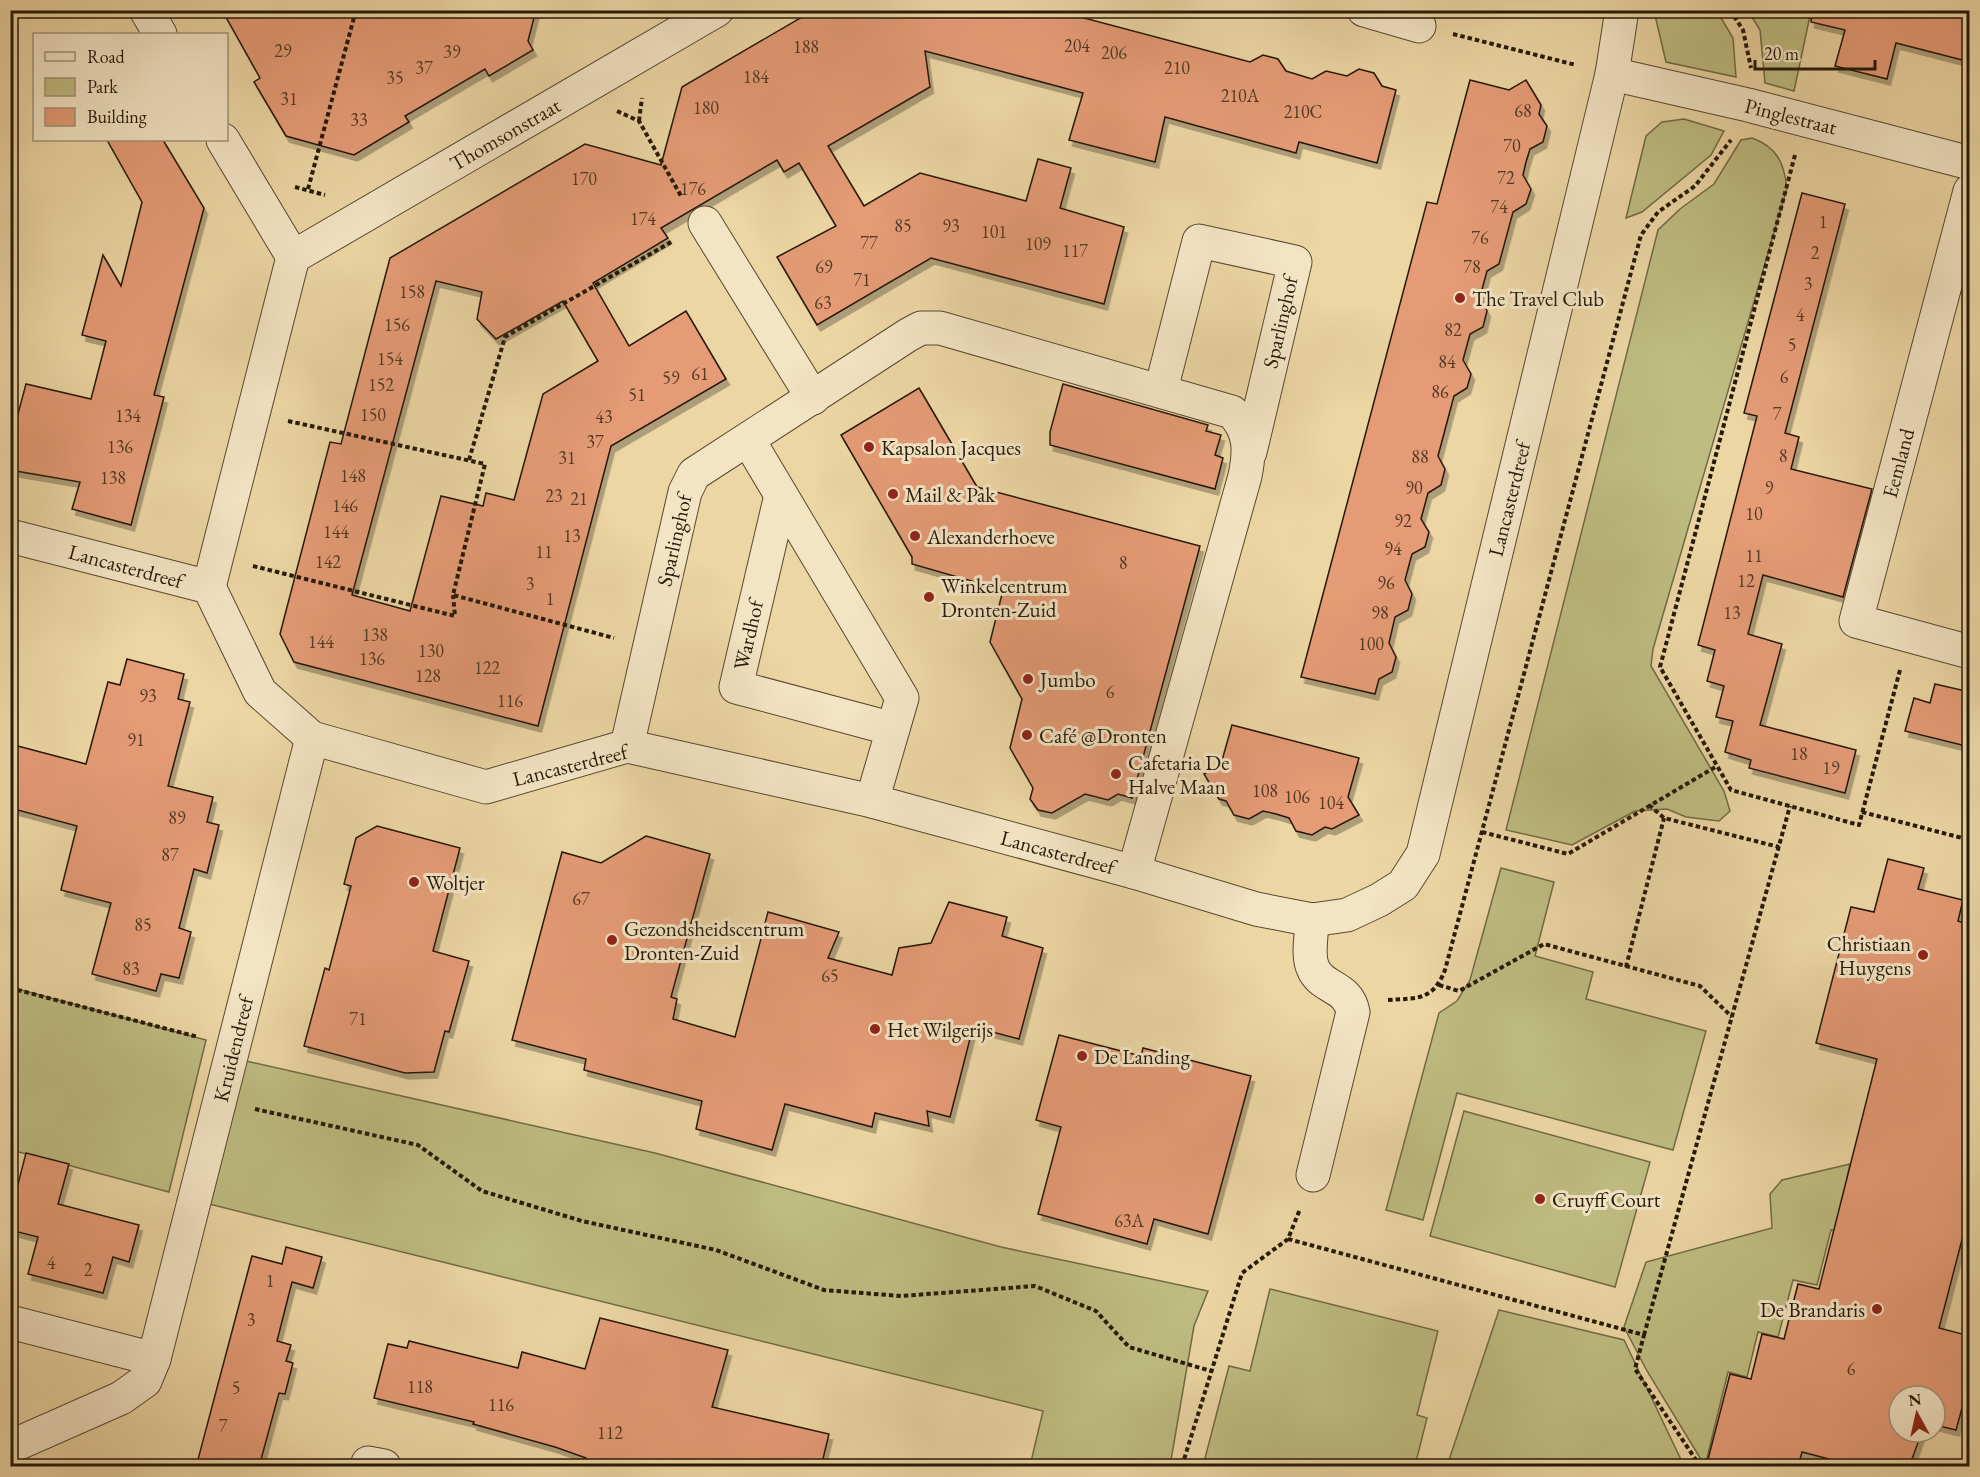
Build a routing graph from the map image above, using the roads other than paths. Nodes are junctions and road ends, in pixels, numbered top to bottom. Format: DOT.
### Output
graph roads {
  1 [pos="146,10"];
  2 [pos="717,10"];
  3 [pos="1364,10"];
  4 [pos="1622,10"];
  5 [pos="1419,26"];
  6 [pos="159,33"];
  7 [pos="1612,74"];
  8 [pos="224,141"];
  9 [pos="1970,163"];
  10 [pos="1970,192"];
  11 [pos="705,223"];
  12 [pos="293,257"];
  13 [pos="1161,390"];
  14 [pos="813,398"];
  15 [pos="749,441"];
  16 [pos="1250,453"];
  17 [pos="781,495"];
  18 [pos="10,536"];
  19 [pos="213,572"];
  20 [pos="1970,652"];
  21 [pos="893,729"];
  22 [pos="312,738"];
  23 [pos="627,746"];
  24 [pos="872,801"];
  25 [pos="1134,872"];
  26 [pos="1312,920"];
  27 [pos="1313,1175"];
  28 [pos="10,1322"];
  29 [pos="154,1359"];
  30 [pos="10,1447"];
  31 [pos="367,1467"];
  32 [pos="384,1467"];
  1 -- 6 [label="street"];
  2 -- 12 [label="street, Thomsonstraat"];
  3 -- 5 [label="street"];
  4 -- 7 [label="street, Lancasterdreef"];
  7 -- 9 [label="street, Pinglestraat"];
  7 -- 26 [label="street, Lancasterdreef"];
  8 -- 12 [label="street"];
  10 -- 20 [label="street, Eemland"];
  11 -- 14 [label="street"];
  12 -- 19 [label="street"];
  13 -- 14 [label="street, Sparlinghof"];
  13 -- 16 [label="street, Sparlinghof"];
  13 -- 16 [label="street, Sparlinghof"];
  14 -- 15 [label="street, Sparlinghof"];
  15 -- 17 [label="street"];
  15 -- 23 [label="street, Sparlinghof"];
  16 -- 25 [label="street, Sparlinghof"];
  17 -- 21 [label="street"];
  17 -- 21 [label="street, Wardhof"];
  18 -- 19 [label="street, Lancasterdreef"];
  19 -- 22 [label="street, Lancasterdreef"];
  21 -- 24 [label="street"];
  22 -- 23 [label="street, Lancasterdreef"];
  22 -- 29 [label="street, Kruidendreef"];
  23 -- 24 [label="street, Lancasterdreef"];
  24 -- 25 [label="street, Lancasterdreef"];
  25 -- 26 [label="street, Lancasterdreef"];
  26 -- 27 [label="street"];
  28 -- 29 [label="street"];
  29 -- 30 [label="street, Kruidendreef"];
  31 -- 32 [label="street"];
}
